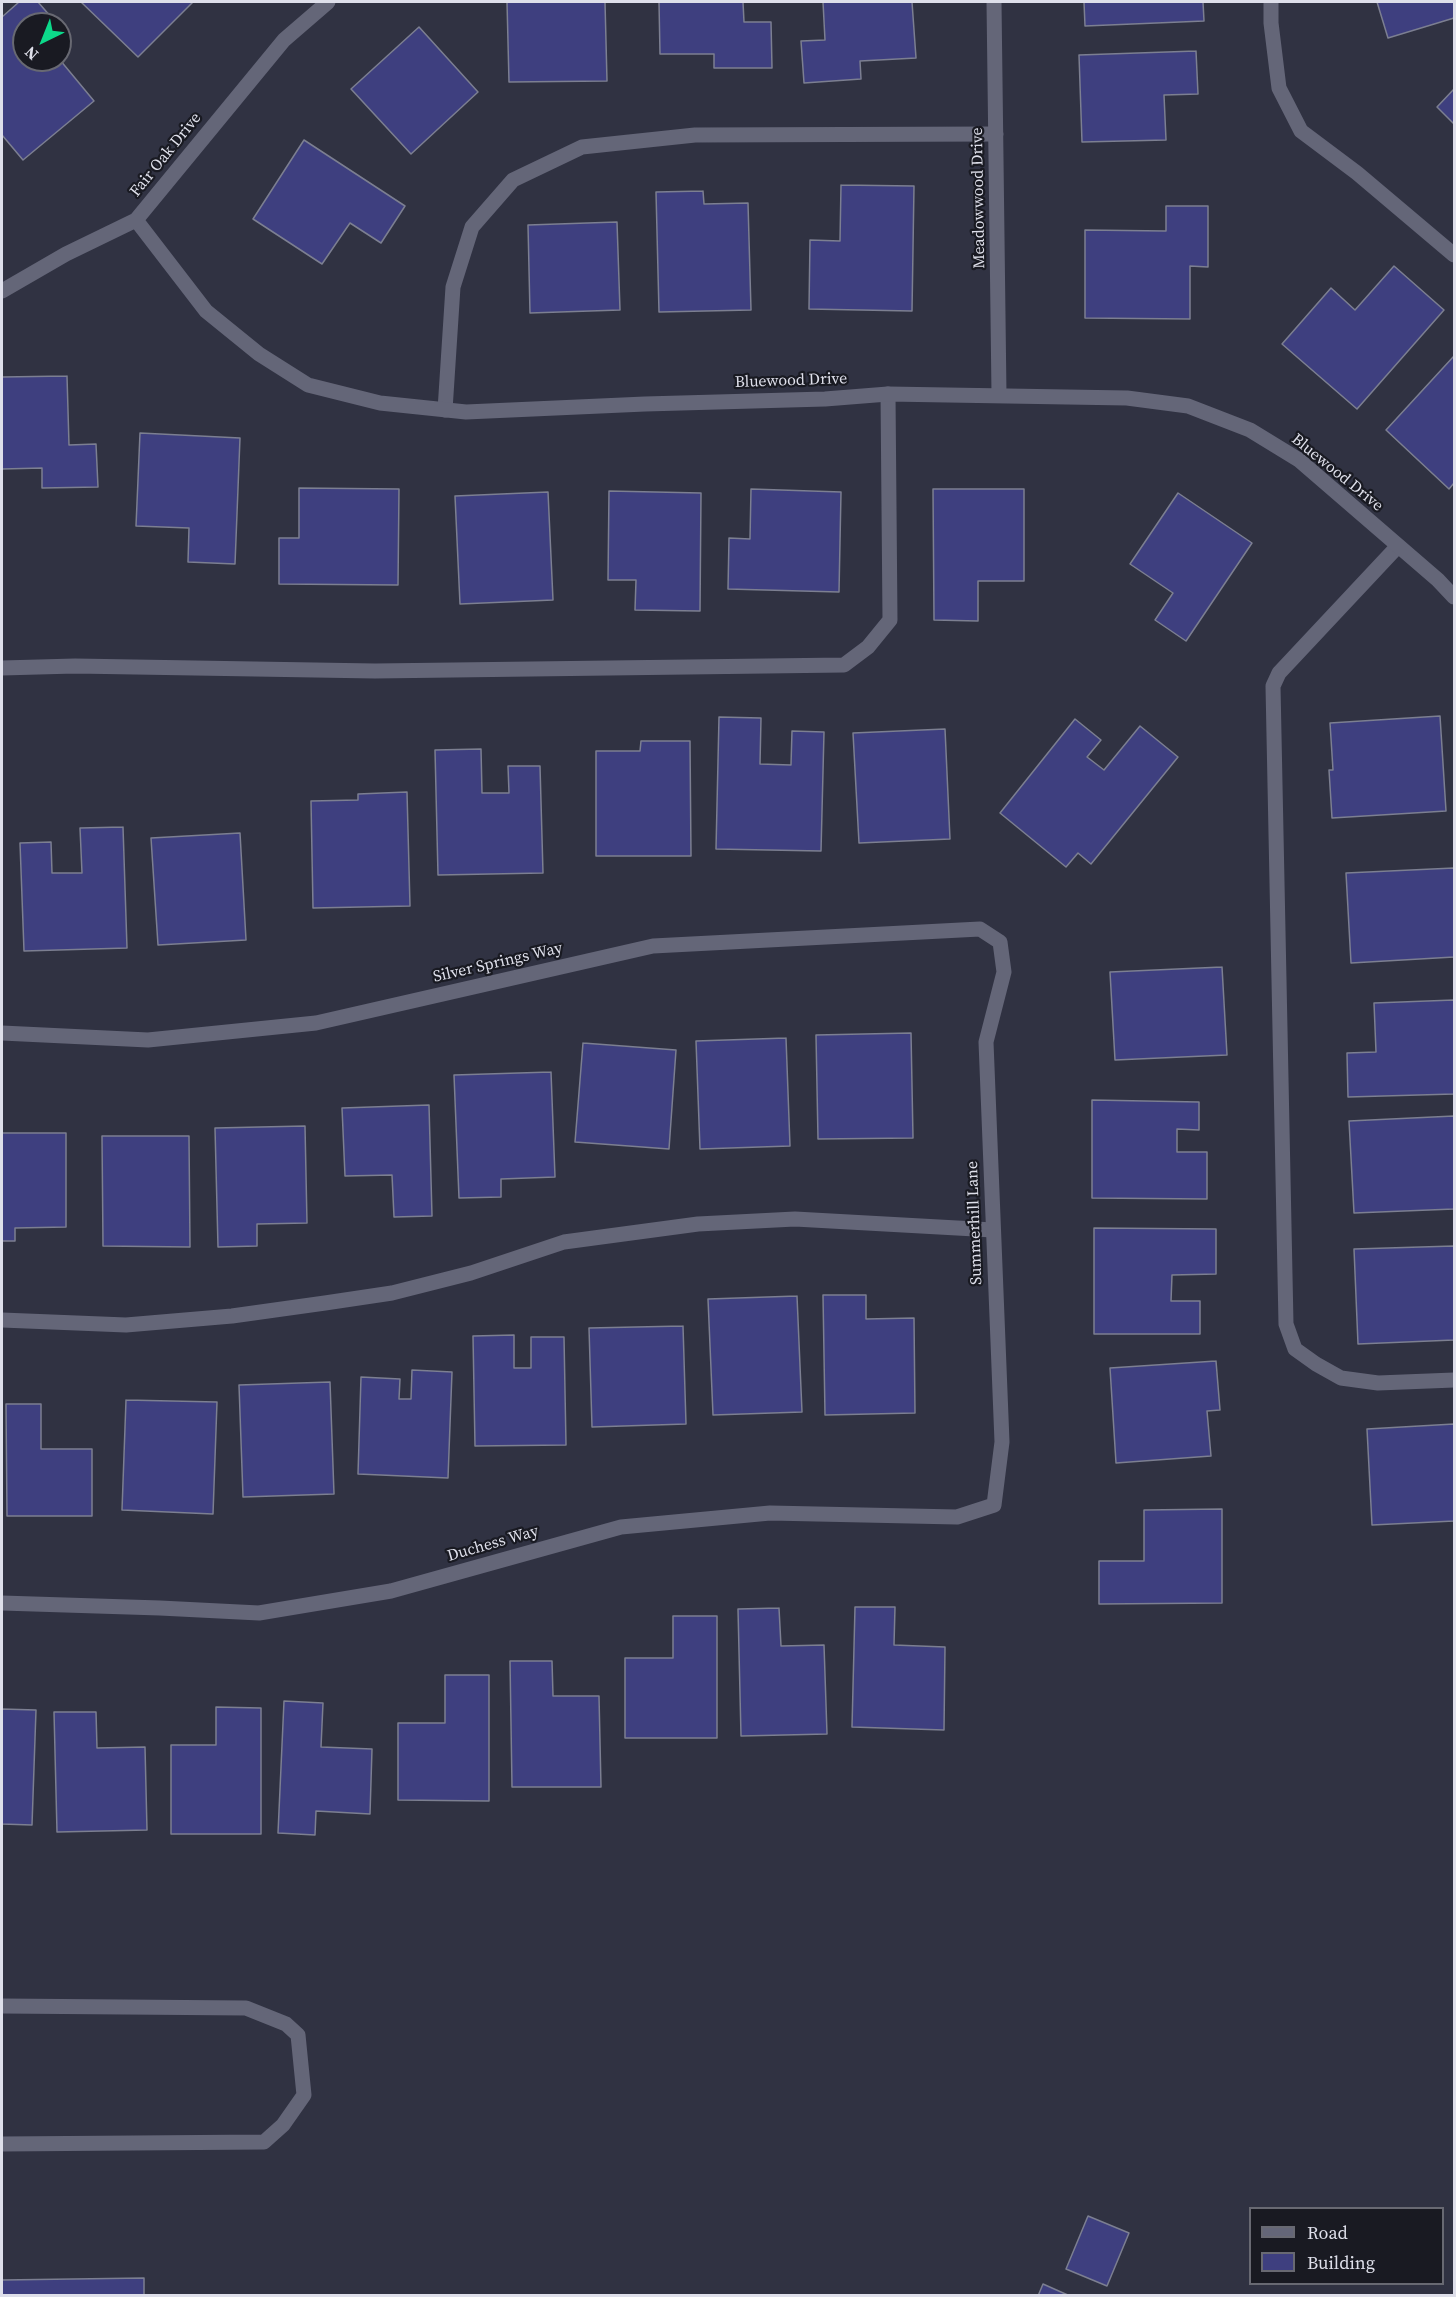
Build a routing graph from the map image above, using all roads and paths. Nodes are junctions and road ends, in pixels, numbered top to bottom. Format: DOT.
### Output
graph roads {
  1 [pos="328,2"];
  2 [pos="994,2"];
  3 [pos="1270,2"];
  4 [pos="996,135"];
  5 [pos="136,220"];
  6 [pos="1455,255"];
  7 [pos="2,291"];
  8 [pos="888,394"];
  9 [pos="999,394"];
  10 [pos="446,410"];
  11 [pos="1398,546"];
  12 [pos="1455,597"];
  13 [pos="2,668"];
  14 [pos="1000,942"];
  15 [pos="2,1033"];
  16 [pos="993,1230"];
  17 [pos="2,1320"];
  18 [pos="1455,1380"];
  19 [pos="994,1505"];
  20 [pos="2,1603"];
  21 [pos="2,2006"];
  22 [pos="2,2144"];
  1 -- 5 [label="street, Fair Oak Drive"];
  2 -- 4 [label="street, Meadowwood Drive"];
  3 -- 6 [label="street"];
  4 -- 9 [label="street, Meadowwood Drive"];
  4 -- 10 [label="street"];
  5 -- 7 [label="street, Fair Oak Drive"];
  5 -- 10 [label="street, Bluewood Drive"];
  8 -- 9 [label="street, Bluewood Drive"];
  8 -- 10 [label="street, Bluewood Drive"];
  8 -- 13 [label="street"];
  9 -- 11 [label="street, Bluewood Drive"];
  11 -- 12 [label="street, Bluewood Drive"];
  11 -- 18 [label="street"];
  14 -- 15 [label="street, Silver Springs Way"];
  14 -- 16 [label="street, Summerhill Lane"];
  16 -- 17 [label="street"];
  16 -- 19 [label="street, Summerhill Lane"];
  19 -- 20 [label="street, Duchess Way"];
  21 -- 22 [label="street"];
}
